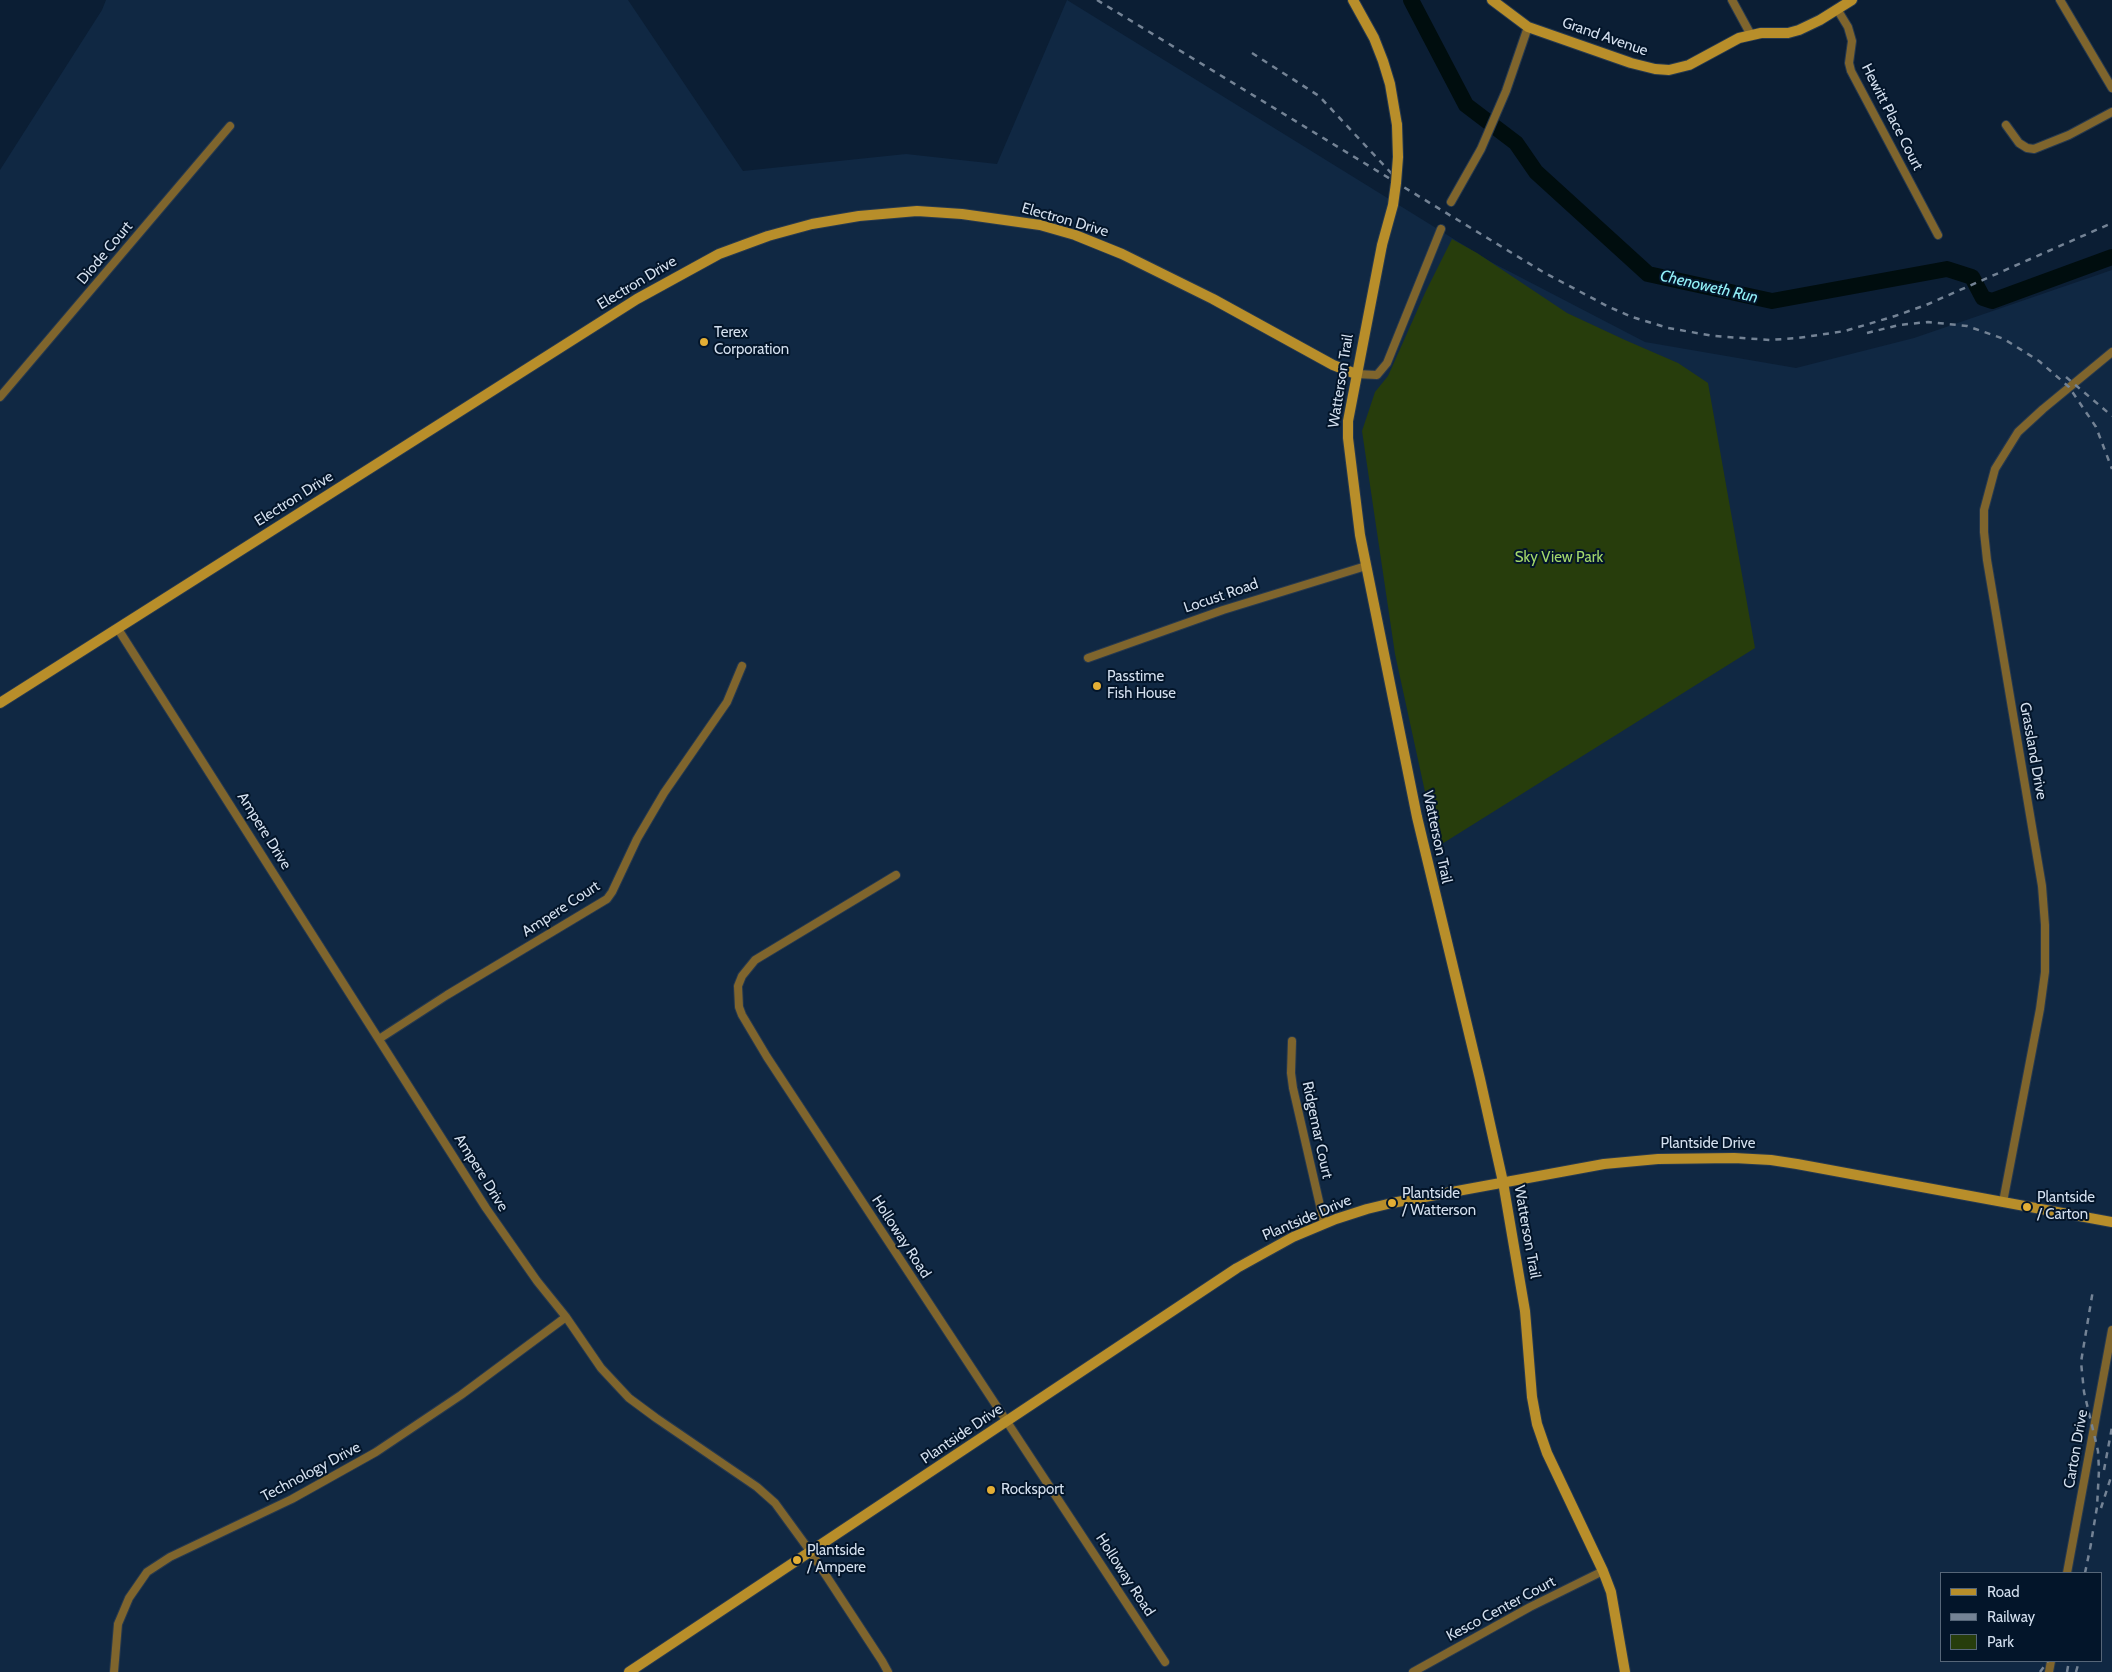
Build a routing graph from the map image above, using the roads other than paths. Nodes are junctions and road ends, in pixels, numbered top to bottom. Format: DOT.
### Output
graph roads {
  1 [pos="1354,0"];
  2 [pos="1492,0"];
  3 [pos="1732,0"];
  4 [pos="1852,0"];
  5 [pos="2060,0"];
  6 [pos="1837,10"];
  7 [pos="1528,26"];
  8 [pos="1751,35"];
  9 [pos="2112,88"];
  10 [pos="2112,112"];
  11 [pos="2006,125"];
  12 [pos="230,126"];
  13 [pos="1451,202"];
  14 [pos="1441,229"];
  15 [pos="1938,235"];
  16 [pos="2112,352"];
  17 [pos="1356,374"];
  18 [pos="0,398"];
  19 [pos="1366,566"];
  20 [pos="118,628"];
  21 [pos="1088,658"];
  22 [pos="742,666"];
  23 [pos="0,703"];
  24 [pos="896,875"];
  25 [pos="379,1039"];
  26 [pos="1292,1041"];
  27 [pos="1503,1182"];
  28 [pos="2003,1202"];
  29 [pos="2112,1222"];
  30 [pos="1324,1223"];
  31 [pos="566,1317"];
  32 [pos="2112,1330"];
  33 [pos="1006,1423"];
  34 [pos="810,1551"];
  35 [pos="1603,1571"];
  36 [pos="2067,1572"];
  37 [pos="1165,1662"];
  38 [pos="114,1672"];
  39 [pos="629,1672"];
  40 [pos="888,1672"];
  41 [pos="1413,1672"];
  42 [pos="1625,1672"];
  1 -- 17 [label="street, Watterson Trail, bridge"];
  2 -- 7 [label="street, Grand Avenue"];
  3 -- 8 [label="street"];
  4 -- 6 [label="street, Grand Avenue"];
  5 -- 9 [label="street"];
  6 -- 8 [label="street, Grand Avenue"];
  6 -- 15 [label="street, Hewitt Place Court"];
  7 -- 8 [label="street, Grand Avenue"];
  7 -- 13 [label="street"];
  10 -- 11 [label="street"];
  12 -- 18 [label="street, Diode Court"];
  14 -- 17 [label="street"];
  16 -- 28 [label="street, Grassland Drive"];
  17 -- 19 [label="street, Watterson Trail"];
  17 -- 20 [label="street, Electron Drive"];
  19 -- 21 [label="street, Locust Road"];
  19 -- 27 [label="street, Watterson Trail"];
  20 -- 23 [label="street, Electron Drive"];
  20 -- 25 [label="street, Ampere Drive"];
  22 -- 25 [label="street, Ampere Court"];
  24 -- 33 [label="street, Holloway Road"];
  25 -- 31 [label="street, Ampere Drive"];
  26 -- 30 [label="street, Ridgemar Court"];
  27 -- 28 [label="street, Plantside Drive"];
  27 -- 30 [label="street, Plantside Drive"];
  27 -- 35 [label="street, Watterson Trail"];
  28 -- 29 [label="street, Plantside Drive"];
  30 -- 33 [label="street, Plantside Drive"];
  31 -- 34 [label="street, Ampere Drive"];
  31 -- 38 [label="street, Technology Drive"];
  32 -- 36 [label="street, Carton Drive"];
  33 -- 34 [label="street, Plantside Drive"];
  33 -- 37 [label="street, Holloway Road"];
  34 -- 39 [label="street, Plantside Drive"];
  34 -- 40 [label="street, Ampere Drive"];
  35 -- 41 [label="street, Kesco Center Court"];
  35 -- 42 [label="street, Watterson Trail"];
}
